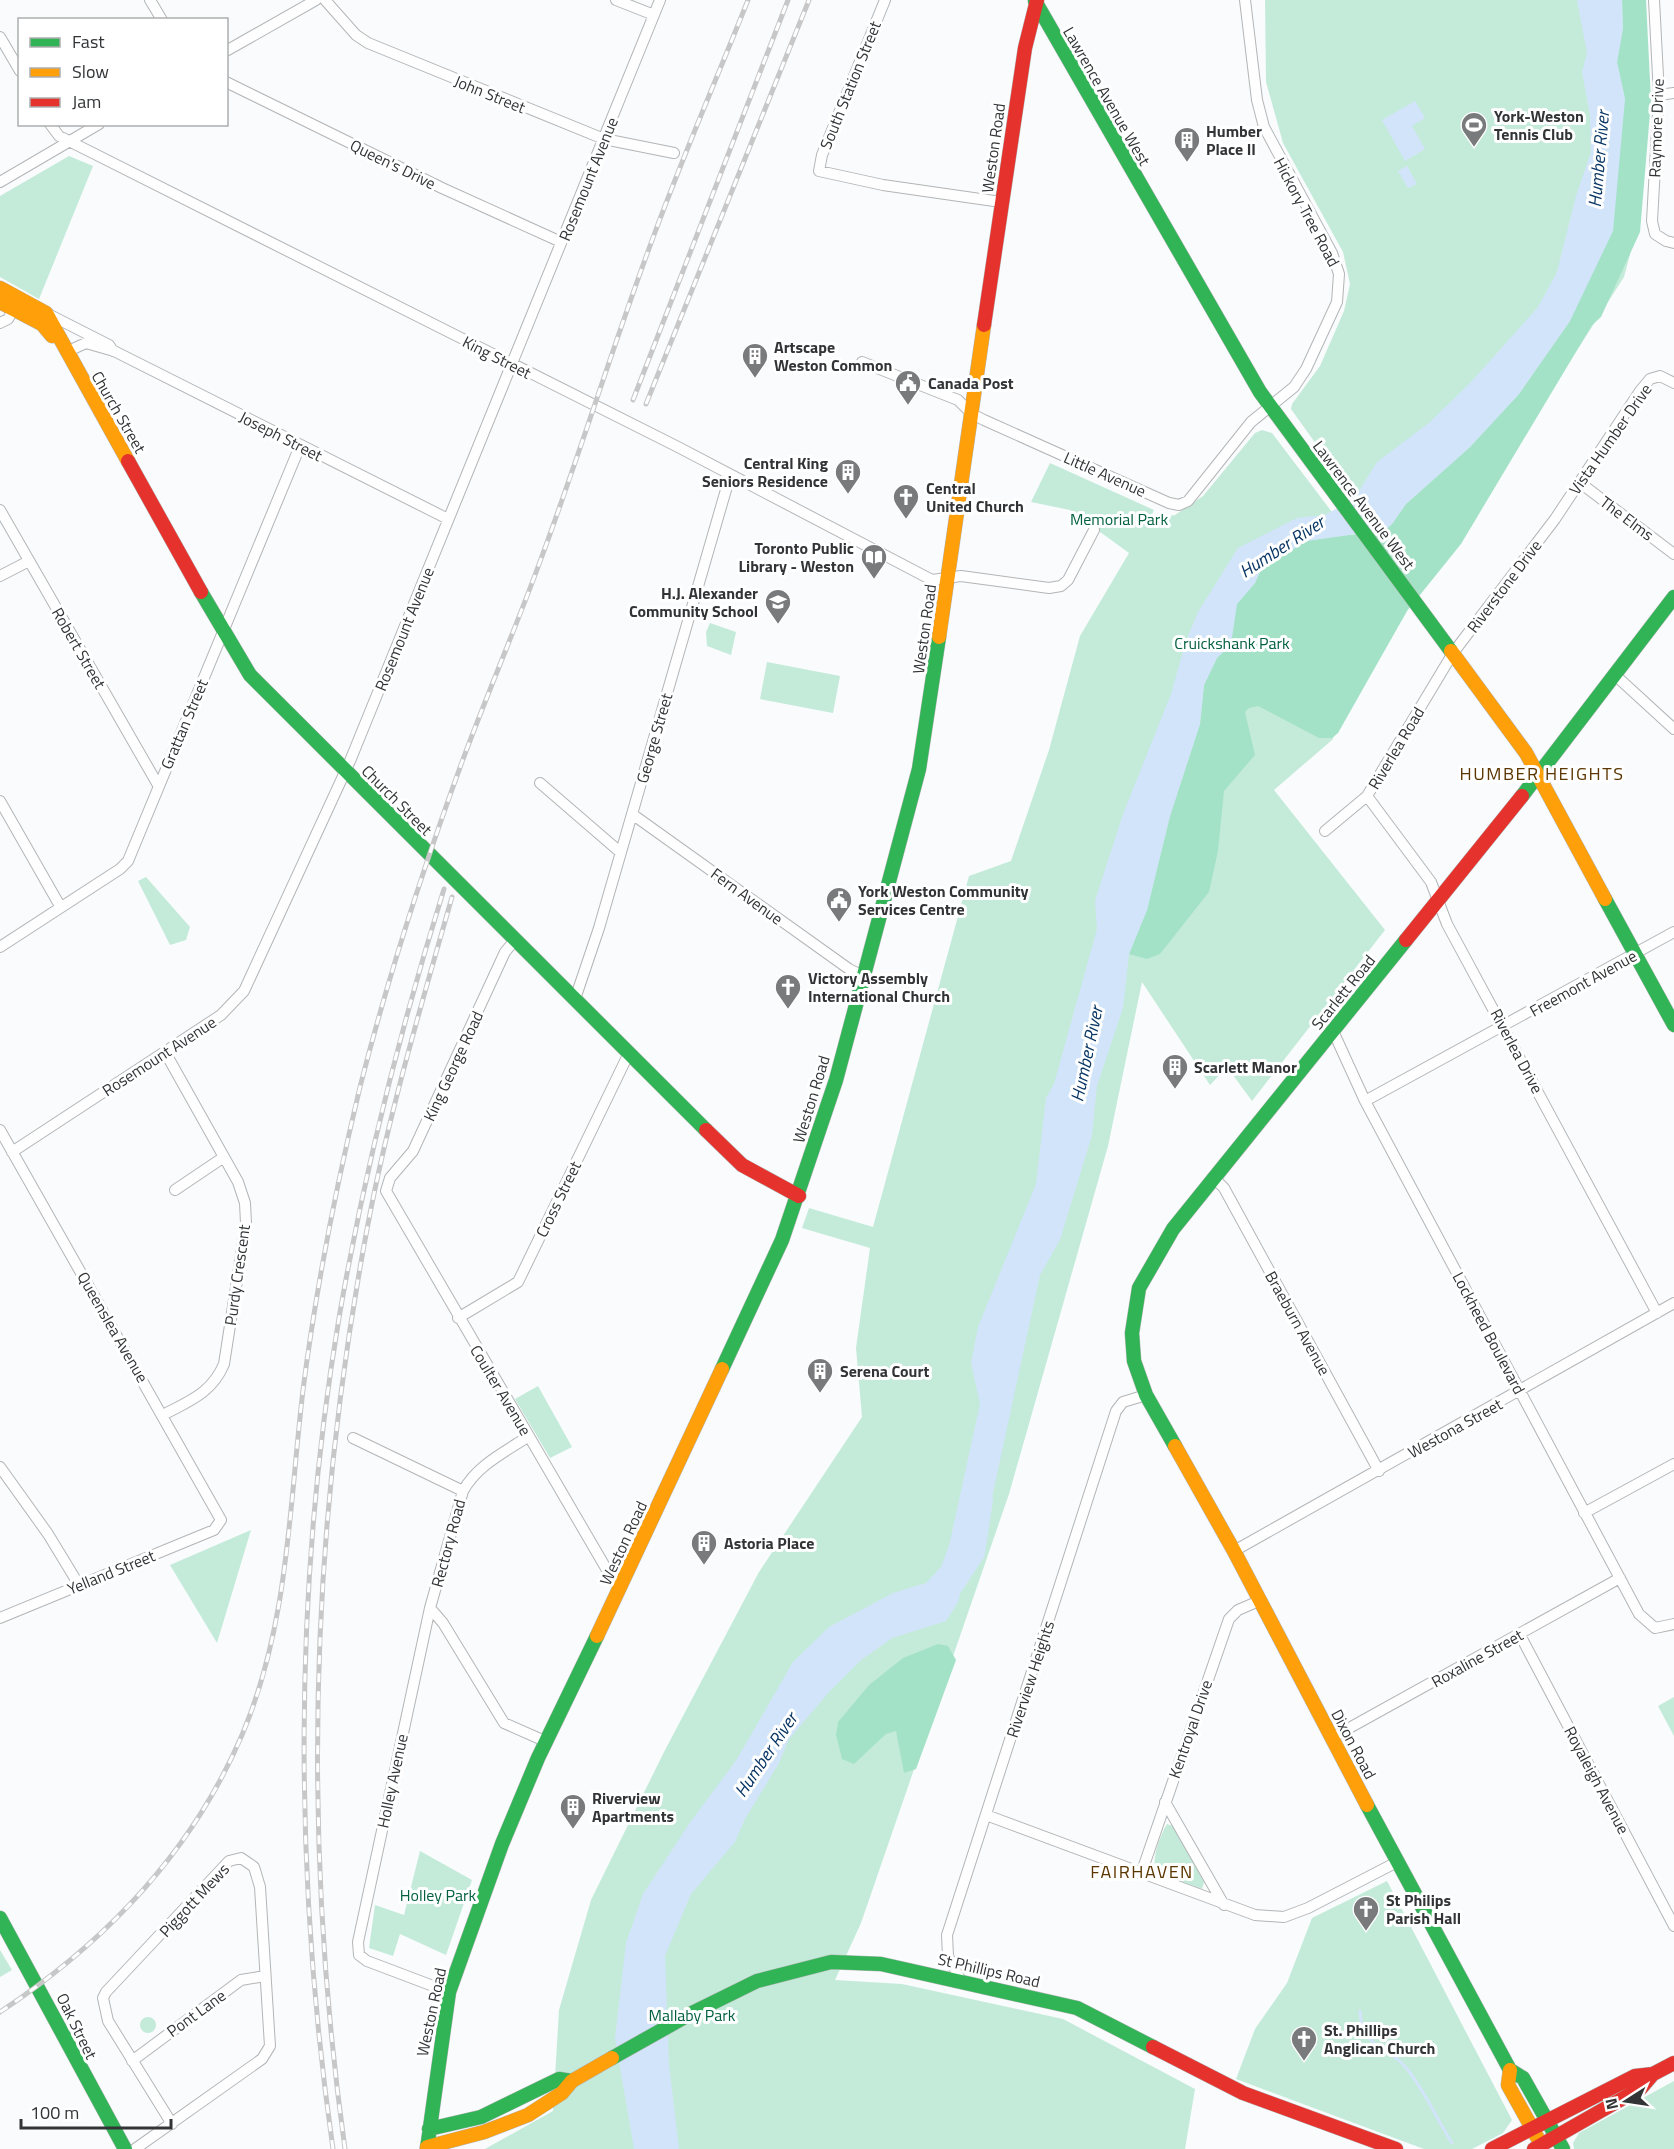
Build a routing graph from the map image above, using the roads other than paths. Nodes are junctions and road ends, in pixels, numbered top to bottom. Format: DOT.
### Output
graph roads {
  1 [pos="150,0"];
  2 [pos="316,0"];
  3 [pos="325,0"];
  4 [pos="616,0"];
  5 [pos="660,0"];
  6 [pos="885,0"];
  7 [pos="1245,0"];
  8 [pos="1654,0"];
  9 [pos="1036,1"];
  10 [pos="654,15"];
  11 [pos="161,18"];
  12 [pos="0,37"];
  13 [pos="228,50"];
  14 [pos="18,68"];
  15 [pos="228,83"];
  16 [pos="1674,93"];
  17 [pos="1659,95"];
  18 [pos="52,126"];
  19 [pos="95,126"];
  20 [pos="604,139"];
  21 [pos="69,141"];
  22 [pos="674,153"];
  23 [pos="0,182"];
  24 [pos="1001,202"];
  25 [pos="561,242"];
  26 [pos="1674,243"];
  27 [pos="0,288"];
  28 [pos="0,302"];
  29 [pos="16,304"];
  30 [pos="46,313"];
  31 [pos="0,324"];
  32 [pos="65,351"];
  33 [pos="114,351"];
  34 [pos="862,362"];
  35 [pos="512,365"];
  36 [pos="1674,383"];
  37 [pos="1270,405"];
  38 [pos="972,414"];
  39 [pos="300,446"];
  40 [pos="730,476"];
  41 [pos="1579,482"];
  42 [pos="0,510"];
  43 [pos="448,519"];
  44 [pos="1555,519"];
  45 [pos="1094,530"];
  46 [pos="1674,554"];
  47 [pos="29,561"];
  48 [pos="0,576"];
  49 [pos="948,578"];
  50 [pos="1674,597"];
  51 [pos="224,629"];
  52 [pos="1453,653"];
  53 [pos="1615,675"];
  54 [pos="1674,729"];
  55 [pos="346,771"];
  56 [pos="1538,774"];
  57 [pos="540,783"];
  58 [pos="158,785"];
  59 [pos="1367,796"];
  60 [pos="0,801"];
  61 [pos="632,814"];
  62 [pos="1325,831"];
  63 [pos="620,852"];
  64 [pos="1437,900"];
  65 [pos="60,906"];
  66 [pos="1674,932"];
  67 [pos="515,940"];
  68 [pos="0,947"];
  69 [pos="1636,954"];
  70 [pos="862,976"];
  71 [pos="575,999"];
  72 [pos="1674,1025"];
  73 [pos="1505,1026"];
  74 [pos="1333,1031"];
  75 [pos="165,1052"];
  76 [pos="629,1053"];
  77 [pos="1365,1101"];
  78 [pos="0,1130"];
  79 [pos="12,1152"];
  80 [pos="224,1157"];
  81 [pos="1213,1177"];
  82 [pos="175,1191"];
  83 [pos="386,1191"];
  84 [pos="798,1196"];
  85 [pos="1674,1303"];
  86 [pos="1657,1313"];
  87 [pos="459,1318"];
  88 [pos="1520,1391"];
  89 [pos="1146,1395"];
  90 [pos="163,1415"];
  91 [pos="1168,1434"];
  92 [pos="529,1436"];
  93 [pos="353,1438"];
  94 [pos="1674,1464"];
  95 [pos="0,1467"];
  96 [pos="1379,1471"];
  97 [pos="463,1491"];
  98 [pos="1584,1513"];
  99 [pos="220,1524"];
  100 [pos="1234,1551"];
  101 [pos="1620,1578"];
  102 [pos="79,1585"];
  103 [pos="621,1585"];
  104 [pos="1259,1601"];
  105 [pos="430,1608"];
  106 [pos="0,1618"];
  107 [pos="1674,1624"];
  108 [pos="1520,1635"];
  109 [pos="1333,1737"];
  110 [pos="547,1742"];
  111 [pos="1165,1802"];
  112 [pos="986,1815"];
  113 [pos="1397,1862"];
  114 [pos="1141,1874"];
  115 [pos="1224,1905"];
  116 [pos="0,1918"];
  117 [pos="1674,1926"];
  118 [pos="265,1976"];
  119 [pos="960,1979"];
  120 [pos="449,1992"];
  121 [pos="132,2061"];
  122 [pos="1674,2063"];
  123 [pos="1510,2070"];
  124 [pos="1653,2074"];
  125 [pos="572,2080"];
  126 [pos="1546,2121"];
  127 [pos="172,2124"];
  128 [pos="1532,2128"];
  129 [pos="429,2129"];
  130 [pos="1555,2136"];
  131 [pos="427,2148"];
  132 [pos="1539,2148"];
  133 [pos="125,2149"];
  134 [pos="135,2149"];
  135 [pos="1396,2149"];
  136 [pos="1492,2149"];
  137 [pos="1563,2149"];
  1 -- 11 [label="street"];
  2 -- 13 [label="street"];
  3 -- 20 [label="street, John Street"];
  4 -- 10 [label="street"];
  5 -- 10 [label="street, Rosemount Avenue"];
  6 -- 24 [label="street, South Station Street"];
  7 -- 37 [label="street, Hickory Tree Road"];
  8 -- 17 [label="street, Raymore Drive"];
  9 -- 24 [label="main road, Weston Road"];
  9 -- 37 [label="main road, Lawrence Avenue West"];
  10 -- 20 [label="street, Rosemount Avenue"];
  12 -- 14 [label="street"];
  15 -- 25 [label="street, Queen's Drive"];
  16 -- 17 [label="street"];
  17 -- 26 [label="street, Raymore Drive"];
  18 -- 21 [label="street, King Street"];
  19 -- 21 [label="street"];
  20 -- 22 [label="street, John Street"];
  20 -- 25 [label="street, Rosemount Avenue"];
  21 -- 23 [label="street"];
  21 -- 35 [label="street, King Street"];
  24 -- 38 [label="main road, Weston Road"];
  25 -- 35 [label="street, Rosemount Avenue"];
  27 -- 29 [label="main road, Church Street"];
  28 -- 29 [label="main road, Church Street"];
  29 -- 30 [label="main road, Church Street"];
  29 -- 31 [label="street"];
  29 -- 32 [label="main road, Church Street"];
  30 -- 32 [label="main road, Church Street"];
  30 -- 33 [label="street, Joseph Street"];
  32 -- 33 [label="street, Joseph Street"];
  32 -- 51 [label="main road, Church Street"];
  33 -- 39 [label="street, Joseph Street"];
  34 -- 38 [label="street"];
  35 -- 40 [label="street, King Street"];
  35 -- 43 [label="street, Rosemount Avenue"];
  36 -- 41 [label="street, Vista Humber Drive"];
  37 -- 38 [label="street, Little Avenue"];
  37 -- 52 [label="main road, Lawrence Avenue West"];
  38 -- 49 [label="main road, Weston Road"];
  39 -- 43 [label="street, Joseph Street"];
  39 -- 51 [label="street, Grattan Street"];
  40 -- 49 [label="street, King Street"];
  40 -- 61 [label="street, George Street"];
  41 -- 44 [label="street, Vista Humber Drive"];
  41 -- 46 [label="street, The Elms"];
  42 -- 47 [label="street, Robert Street"];
  43 -- 55 [label="street, Rosemount Avenue"];
  44 -- 52 [label="street, Riverstone Drive"];
  45 -- 49 [label="street, King Street"];
  47 -- 48 [label="street"];
  47 -- 58 [label="street, Robert Street"];
  49 -- 70 [label="main road, Weston Road"];
  50 -- 53 [label="main road, Scarlett Road"];
  51 -- 55 [label="main road, Church Street"];
  51 -- 58 [label="street, Grattan Street"];
  52 -- 56 [label="main road, Lawrence Avenue West"];
  52 -- 59 [label="street, Riverlea Road"];
  53 -- 54 [label="street"];
  53 -- 56 [label="main road, Scarlett Road"];
  55 -- 67 [label="main road, Church Street"];
  55 -- 75 [label="street, Rosemount Avenue"];
  56 -- 64 [label="main road, Scarlett Road"];
  56 -- 69 [label="main road, Lawrence Avenue West"];
  57 -- 63 [label="street"];
  58 -- 65 [label="street, Grattan Street"];
  59 -- 62 [label="street, Riverlea Road"];
  59 -- 64 [label="street, Riverlea Drive"];
  60 -- 65 [label="street"];
  61 -- 63 [label="street, George Street"];
  61 -- 70 [label="street, Fern Avenue"];
  63 -- 71 [label="street, George Street"];
  64 -- 73 [label="street, Riverlea Drive"];
  64 -- 74 [label="main road, Scarlett Road"];
  65 -- 68 [label="street, Grattan Street"];
  66 -- 69 [label="street, Freemont Avenue"];
  67 -- 71 [label="main road, Church Street"];
  67 -- 83 [label="street, King George Road"];
  69 -- 72 [label="main road, Lawrence Avenue West"];
  69 -- 73 [label="street, Freemont Avenue"];
  70 -- 84 [label="main road, Weston Road"];
  71 -- 76 [label="main road, Church Street"];
  73 -- 77 [label="street, Freemont Avenue"];
  73 -- 86 [label="street, Riverlea Drive"];
  74 -- 77 [label="street, Lockheed Boulevard"];
  74 -- 81 [label="main road, Scarlett Road"];
  75 -- 79 [label="street, Rosemount Avenue"];
  75 -- 80 [label="street, Purdy Crescent"];
  76 -- 84 [label="main road, Church Street"];
  76 -- 87 [label="street, Cross Street"];
  77 -- 88 [label="street, Lockheed Boulevard"];
  78 -- 79 [label="street, Queenslea Avenue"];
  79 -- 90 [label="street, Queenslea Avenue"];
  80 -- 82 [label="street"];
  80 -- 90 [label="street, Purdy Crescent"];
  81 -- 89 [label="main road, Scarlett Road"];
  81 -- 96 [label="street, Braeburn Avenue"];
  83 -- 87 [label="street, Coulter Avenue"];
  84 -- 103 [label="main road, Weston Road"];
  85 -- 86 [label="street, Westona Street"];
  86 -- 88 [label="street, Westona Street"];
  87 -- 92 [label="street, Coulter Avenue"];
  88 -- 96 [label="street, Westona Street"];
  88 -- 98 [label="street, Lockheed Boulevard"];
  89 -- 91 [label="main road, Scarlett Road"];
  89 -- 112 [label="street, Riverview Heights"];
  90 -- 99 [label="street, Queenslea Avenue"];
  91 -- 100 [label="main road, Dixon Road"];
  92 -- 97 [label="street, Rectory Road"];
  92 -- 103 [label="street, Coulter Avenue"];
  93 -- 97 [label="street"];
  94 -- 98 [label="street"];
  95 -- 102 [label="street"];
  96 -- 100 [label="street, Westona Street"];
  97 -- 105 [label="street, Rectory Road"];
  98 -- 101 [label="street, Lockheed Boulevard"];
  99 -- 102 [label="street, Yelland Street"];
  100 -- 104 [label="main road, Dixon Road"];
  101 -- 107 [label="street, Lockheed Boulevard"];
  101 -- 108 [label="street, Roxaline Street"];
  102 -- 106 [label="street, Yelland Street"];
  103 -- 110 [label="main road, Weston Road"];
  104 -- 109 [label="main road, Dixon Road"];
  104 -- 111 [label="street, Kentroyal Drive"];
  105 -- 110 [label="street, Rectory Road"];
  105 -- 120 [label="street, Holley Avenue"];
  108 -- 109 [label="street, Roxaline Street"];
  108 -- 117 [label="street, Royaleigh Avenue"];
  109 -- 113 [label="main road, Dixon Road"];
  110 -- 120 [label="main road, Weston Road"];
  111 -- 114 [label="street, Kentroyal Drive"];
  111 -- 115 [label="street"];
  112 -- 114 [label="street"];
  112 -- 119 [label="street, Riverview Heights"];
  113 -- 115 [label="street"];
  113 -- 123 [label="main road, Dixon Road"];
  114 -- 115 [label="street"];
  116 -- 133 [label="main road, Oak Street"];
  118 -- 121 [label="street, Pont Lane"];
  118 -- 121 [label="street, Piggott Mews"];
  118 -- 127 [label="street, Piggott Mews"];
  119 -- 125 [label="main road, St Phillips Road"];
  119 -- 135 [label="main road, St Phillips Road"];
  120 -- 129 [label="main road, Weston Road"];
  121 -- 127 [label="street, Piggott Mews"];
  122 -- 124 [label="main road"];
  123 -- 126 [label="main road, Dixon Road"];
  123 -- 128 [label="main road, Dixon Road"];
  124 -- 126 [label="main road"];
  124 -- 130 [label="main road"];
  125 -- 129 [label="main road, St Phillips Road"];
  125 -- 131 [label="main road, St Phillips Road"];
  126 -- 128 [label="main road"];
  126 -- 130 [label="main road, Dixon Road"];
  127 -- 134 [label="street, Piggott Mews"];
  128 -- 132 [label="main road, Dixon Road"];
  128 -- 136 [label="main road"];
  129 -- 131 [label="main road, Weston Road"];
  130 -- 132 [label="main road"];
  130 -- 137 [label="main road, Dixon Road"];
}
